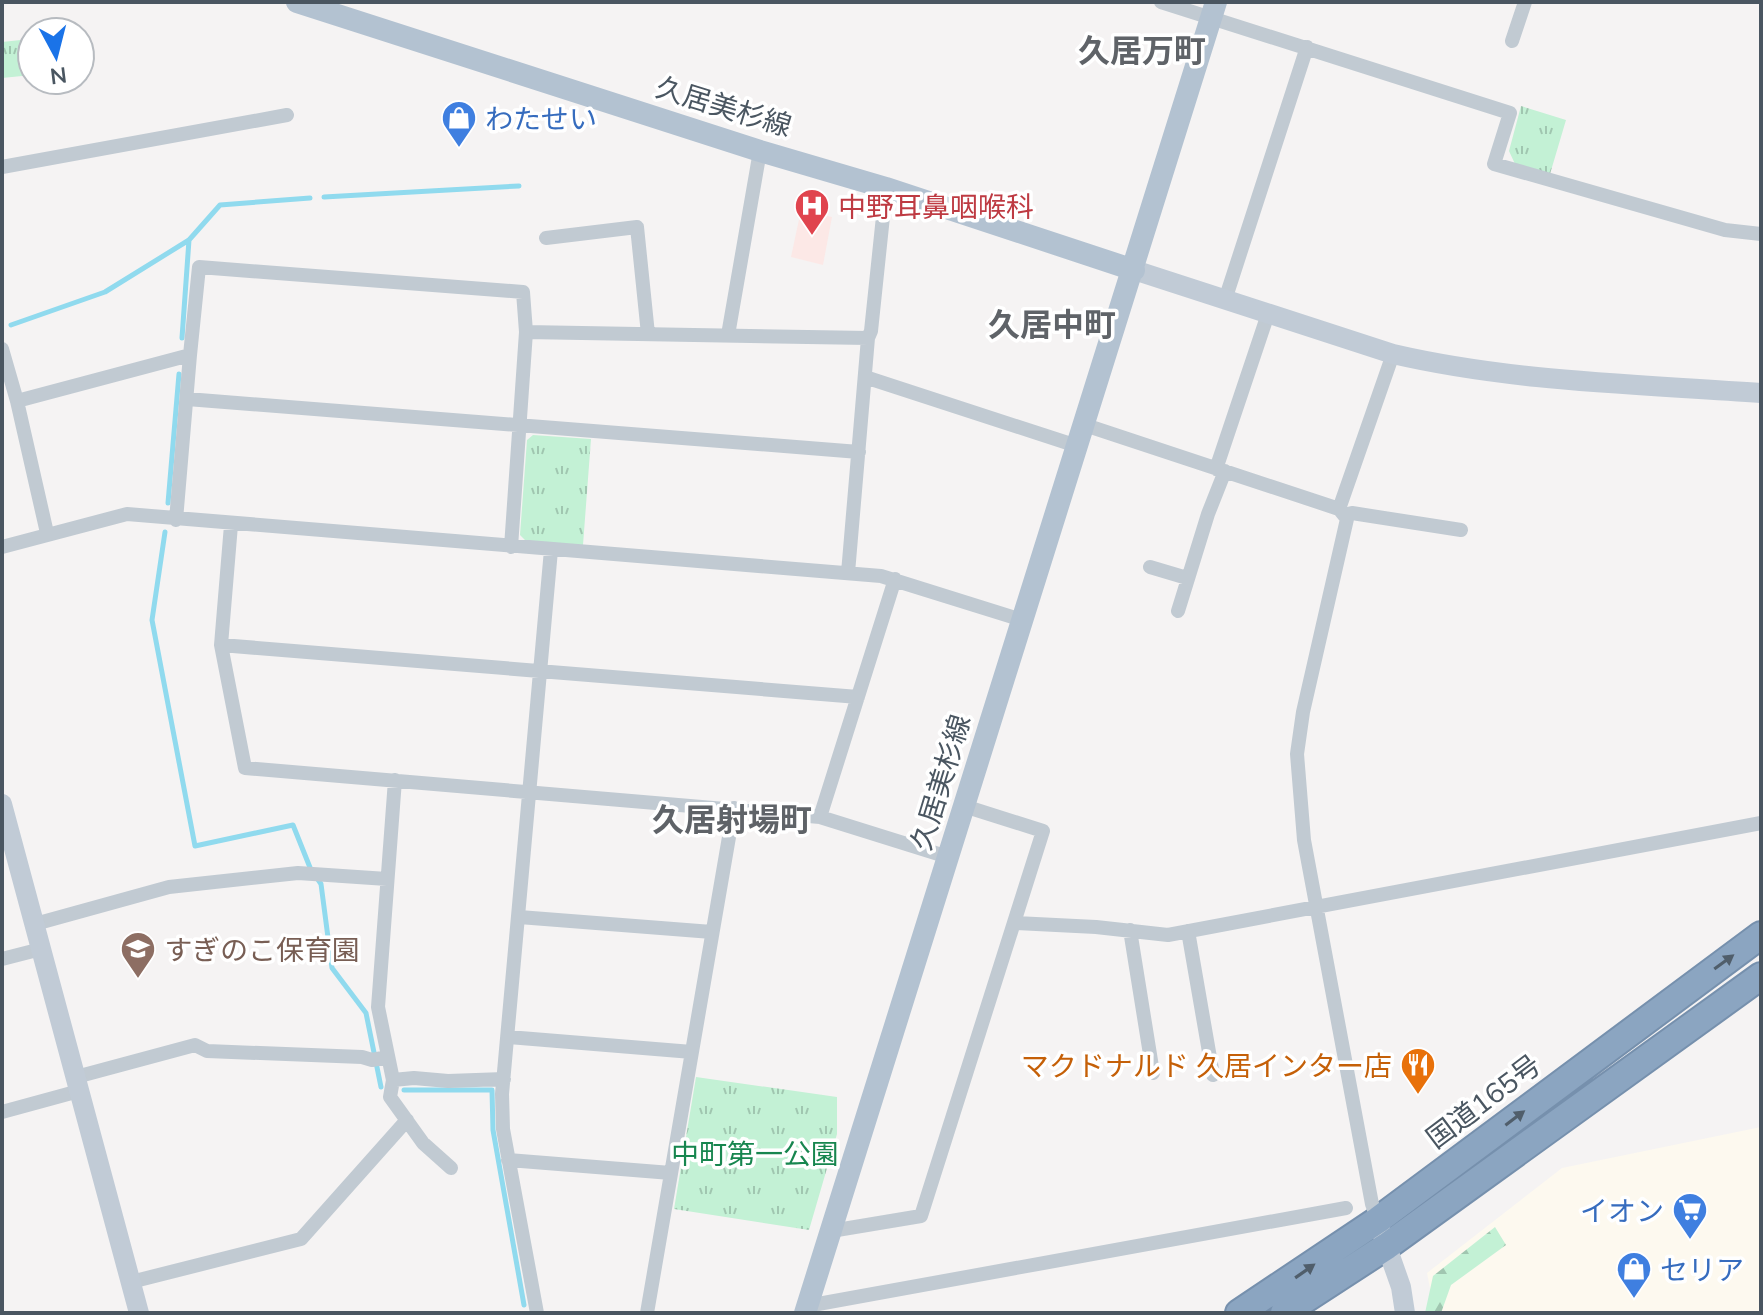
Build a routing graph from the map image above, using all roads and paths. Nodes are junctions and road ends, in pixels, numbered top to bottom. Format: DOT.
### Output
graph roads {
  1 [pos="297,2"];
  2 [pos="1161,2"];
  3 [pos="1525,2"];
  4 [pos="1213,10"];
  5 [pos="1512,41"];
  6 [pos="1307,47"];
  7 [pos="287,115"];
  8 [pos="760,151"];
  9 [pos="2,167"];
  10 [pos="886,188"];
  11 [pos="1761,234"];
  12 [pos="546,238"];
  13 [pos="1134,270"];
  14 [pos="1225,300"];
  15 [pos="1268,314"];
  16 [pos="526,332"];
  17 [pos="648,334"];
  18 [pos="728,335"];
  19 [pos="868,338"];
  20 [pos="2,349"];
  21 [pos="1393,354"];
  22 [pos="190,355"];
  23 [pos="865,377"];
  24 [pos="1761,393"];
  25 [pos="187,399"];
  26 [pos="17,401"];
  27 [pos="520,426"];
  28 [pos="1081,435"];
  29 [pos="859,452"];
  30 [pos="1220,470"];
  31 [pos="1342,512"];
  32 [pos="176,520"];
  33 [pos="231,525"];
  34 [pos="1461,530"];
  35 [pos="47,533"];
  36 [pos="2,547"];
  37 [pos="511,547"];
  38 [pos="551,550"];
  39 [pos="1150,567"];
  40 [pos="848,573"];
  41 [pos="1187,578"];
  42 [pos="895,579"];
  43 [pos="1178,611"];
  44 [pos="1022,620"];
  45 [pos="221,645"];
  46 [pos="540,670"];
  47 [pos="858,697"];
  48 [pos="395,780"];
  49 [pos="529,791"];
  50 [pos="2,804"];
  51 [pos="964,806"];
  52 [pos="734,808"];
  53 [pos="820,817"];
  54 [pos="1761,823"];
  55 [pos="948,857"];
  56 [pos="387,879"];
  57 [pos="1316,906"];
  58 [pos="519,917"];
  59 [pos="1014,923"];
  60 [pos="35,924"];
  61 [pos="1130,930"];
  62 [pos="1188,931"];
  63 [pos="712,932"];
  64 [pos="1761,935"];
  65 [pos="41,949"];
  66 [pos="2,959"];
  67 [pos="1761,976"];
  68 [pos="1761,987"];
  69 [pos="508,1037"];
  70 [pos="692,1052"];
  71 [pos="381,1058"];
  72 [pos="1153,1073"];
  73 [pos="1213,1075"];
  74 [pos="504,1079"];
  75 [pos="393,1080"];
  76 [pos="78,1084"];
  77 [pos="1611,1084"];
  78 [pos="2,1112"];
  79 [pos="407,1120"];
  80 [pos="508,1160"];
  81 [pos="451,1168"];
  82 [pos="671,1173"];
  83 [pos="1346,1208"];
  84 [pos="1378,1220"];
  85 [pos="831,1231"];
  86 [pos="1387,1246"];
  87 [pos="131,1282"];
  88 [pos="846,1307"];
  89 [pos="806,1310"];
  90 [pos="139,1313"];
  91 [pos="537,1313"];
  92 [pos="647,1313"];
  93 [pos="1239,1313"];
  94 [pos="1284,1313"];
  95 [pos="1405,1313"];
  1 -- 8 [label="main road, 久居美杉線"];
  2 -- 4 [label="street"];
  3 -- 5 [label="street"];
  4 -- 6 [label="street"];
  4 -- 13 [label="main road, 久居美杉線"];
  6 -- 11 [label="street"];
  6 -- 14 [label="street"];
  7 -- 9 [label="street"];
  8 -- 10 [label="main road, 久居美杉線"];
  8 -- 18 [label="street"];
  10 -- 13 [label="main road, 久居美杉線"];
  10 -- 19 [label="street"];
  12 -- 17 [label="street"];
  13 -- 14 [label="street"];
  13 -- 28 [label="main road, 久居美杉線"];
  14 -- 15 [label="street"];
  15 -- 21 [label="street"];
  15 -- 30 [label="street"];
  16 -- 17 [label="street"];
  16 -- 22 [label="street"];
  16 -- 27 [label="street"];
  17 -- 18 [label="street"];
  18 -- 19 [label="street"];
  19 -- 23 [label="street"];
  20 -- 26 [label="street"];
  21 -- 24 [label="street"];
  21 -- 31 [label="street"];
  22 -- 25 [label="street"];
  22 -- 26 [label="street"];
  23 -- 28 [label="street"];
  23 -- 29 [label="street"];
  25 -- 27 [label="street"];
  25 -- 32 [label="street"];
  26 -- 35 [label="street"];
  27 -- 29 [label="street"];
  27 -- 37 [label="street"];
  28 -- 30 [label="street"];
  28 -- 44 [label="main road, 久居美杉線"];
  29 -- 40 [label="street"];
  30 -- 31 [label="street"];
  30 -- 41 [label="street"];
  31 -- 34 [label="street"];
  31 -- 57 [label="street"];
  32 -- 33 [label="street"];
  32 -- 35 [label="street"];
  33 -- 37 [label="street"];
  33 -- 45 [label="street"];
  35 -- 36 [label="street"];
  37 -- 38 [label="street"];
  38 -- 40 [label="street"];
  38 -- 46 [label="street"];
  39 -- 41 [label="street"];
  40 -- 42 [label="street"];
  41 -- 43 [label="street"];
  42 -- 44 [label="street"];
  42 -- 47 [label="street"];
  44 -- 51 [label="main road, 久居美杉線"];
  45 -- 46 [label="street"];
  45 -- 48 [label="street"];
  46 -- 47 [label="street"];
  46 -- 49 [label="street"];
  47 -- 53 [label="street"];
  48 -- 49 [label="street"];
  48 -- 56 [label="street"];
  49 -- 52 [label="street"];
  49 -- 58 [label="street"];
  50 -- 60 [label="street"];
  51 -- 55 [label="main road, 久居美杉線"];
  51 -- 59 [label="street"];
  52 -- 53 [label="street"];
  52 -- 63 [label="street"];
  53 -- 55 [label="street"];
  54 -- 57 [label="street"];
  55 -- 85 [label="main road, 久居美杉線"];
  56 -- 60 [label="street"];
  56 -- 71 [label="street"];
  57 -- 62 [label="street"];
  57 -- 84 [label="street"];
  58 -- 63 [label="street"];
  58 -- 69 [label="street"];
  59 -- 61 [label="street"];
  59 -- 85 [label="street"];
  60 -- 65 [label="street"];
  61 -- 62 [label="street"];
  61 -- 72 [label="street"];
  62 -- 73 [label="street"];
  63 -- 70 [label="street"];
  84 -- 64 [label="highway, 国道165号, one-way"];
  65 -- 66 [label="street"];
  65 -- 76 [label="street"];
  67 -- 77 [label="highway"];
  68 -- 77 [label="highway"];
  69 -- 70 [label="street"];
  69 -- 74 [label="street"];
  70 -- 82 [label="street"];
  71 -- 75 [label="street"];
  71 -- 76 [label="street"];
  74 -- 75 [label="street"];
  74 -- 80 [label="street"];
  75 -- 79 [label="street"];
  76 -- 78 [label="street"];
  76 -- 87 [label="street"];
  77 -- 86 [label="highway"];
  79 -- 81 [label="street"];
  79 -- 87 [label="street"];
  80 -- 82 [label="street"];
  80 -- 91 [label="street"];
  82 -- 92 [label="street"];
  83 -- 88 [label="street"];
  84 -- 86 [label="street"];
  93 -- 84 [label="highway, 国道165号, one-way"];
  85 -- 89 [label="main road, 久居美杉線"];
  86 -- 94 [label="highway"];
  86 -- 95 [label="street"];
  87 -- 90 [label="street"];
  88 -- 89 [label="street"];
}
